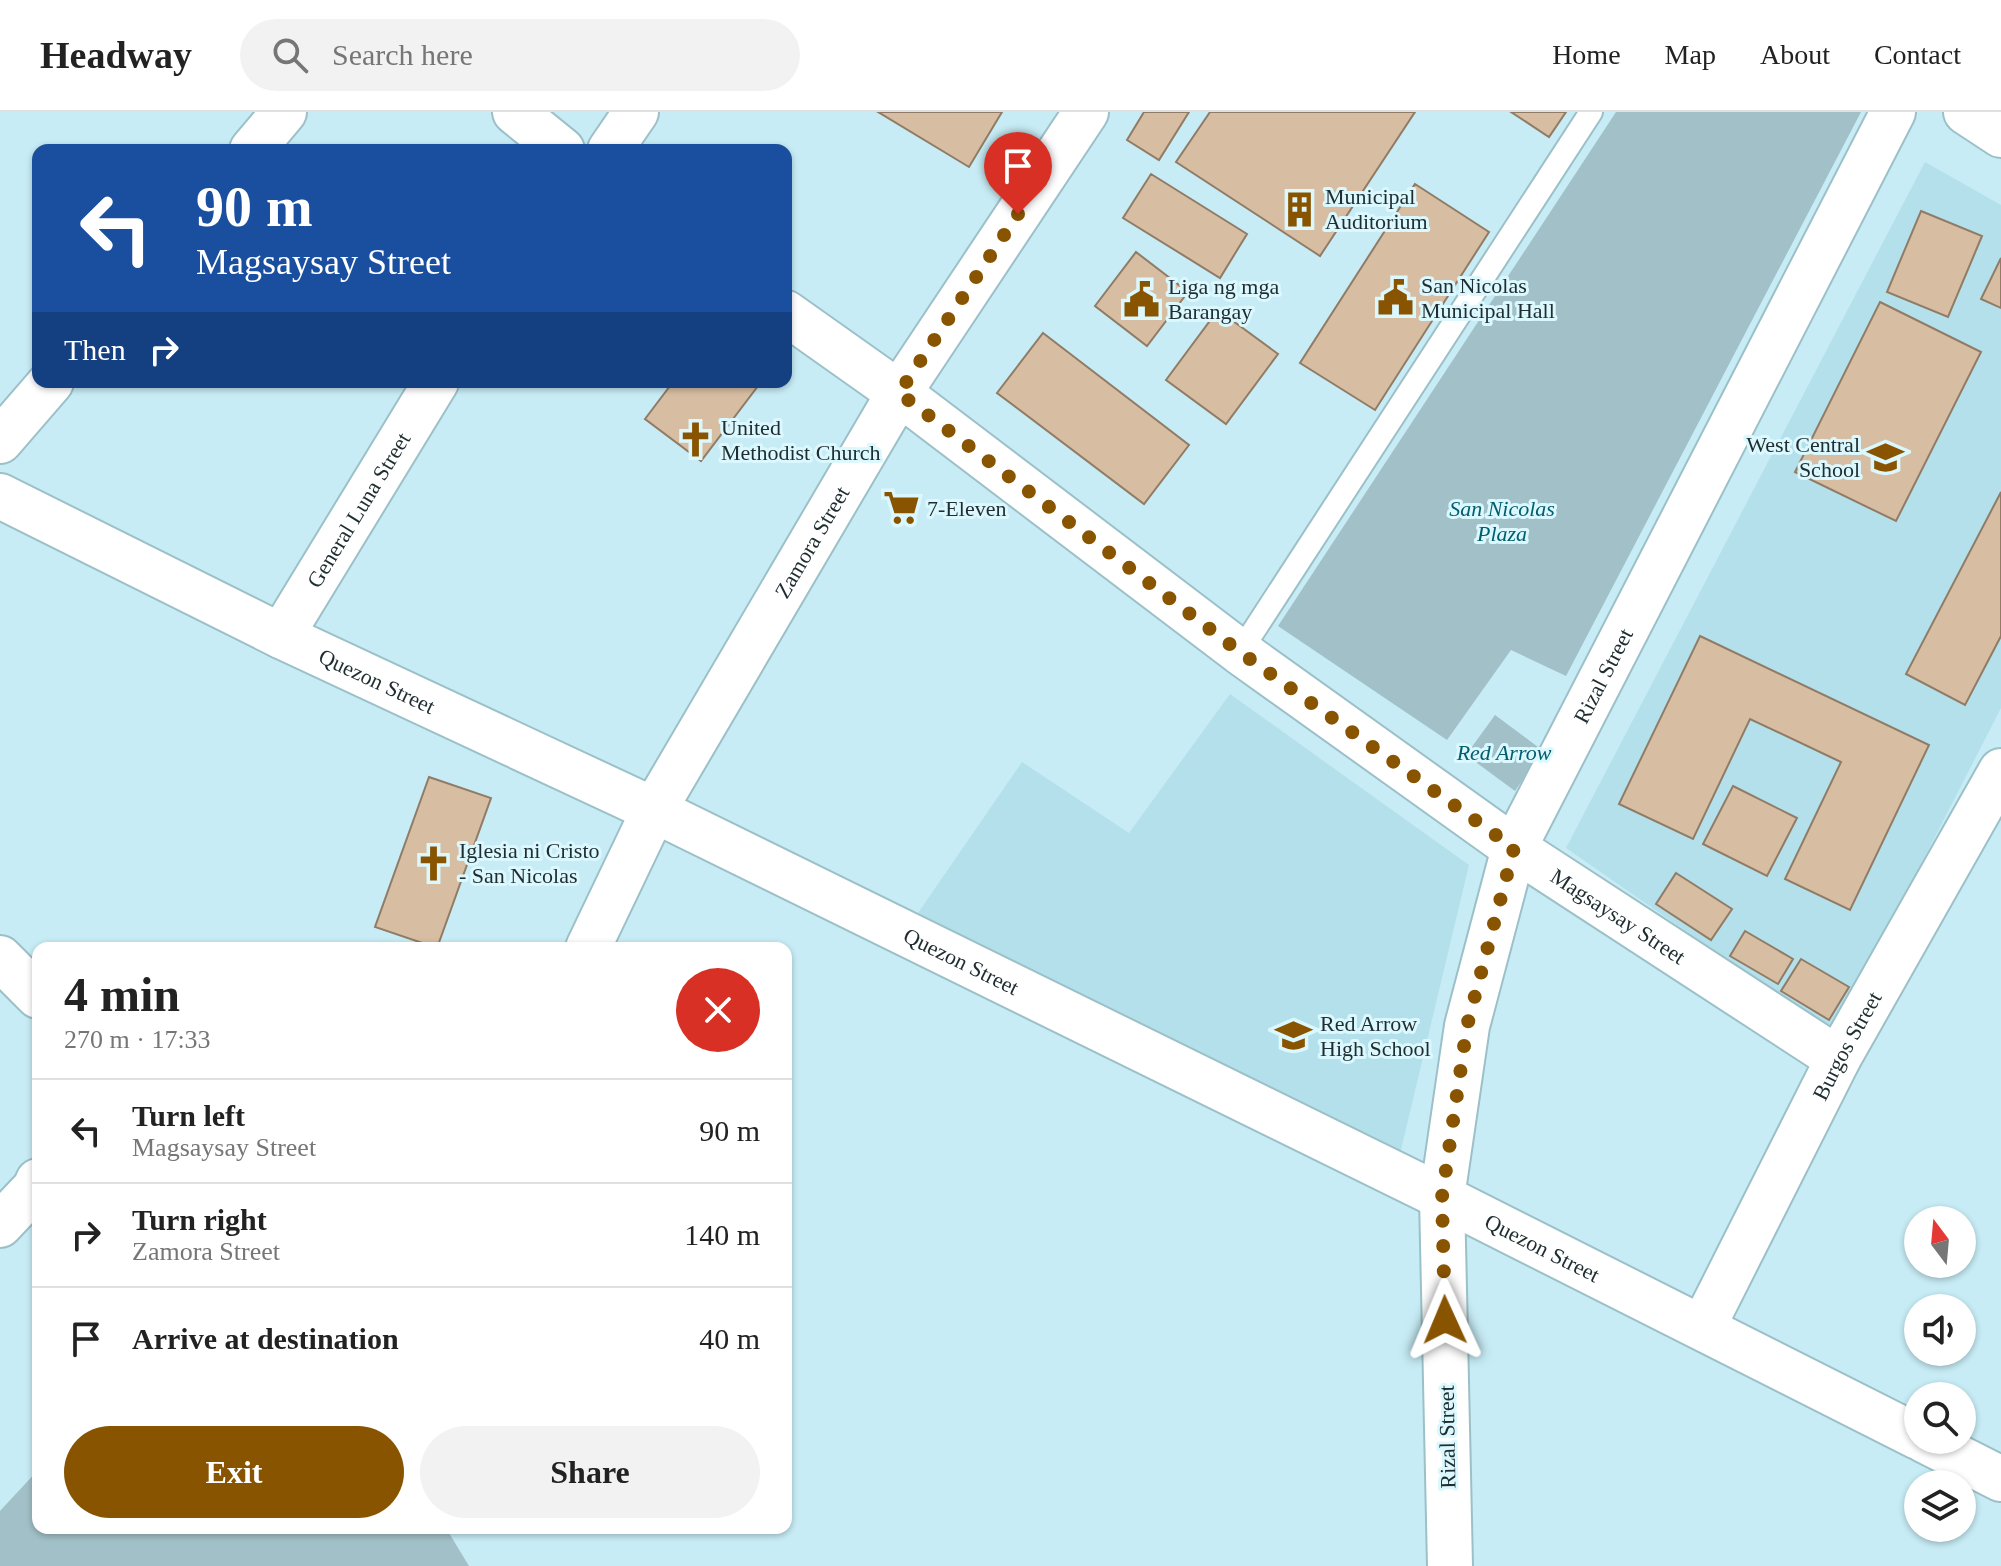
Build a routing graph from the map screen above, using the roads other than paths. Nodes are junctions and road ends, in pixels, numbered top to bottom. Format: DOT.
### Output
graph roads {
  1 [pos="284,112"];
  2 [pos="515,112"];
  3 [pos="636,112"];
  4 [pos="1086,112"];
  5 [pos="1591,112"];
  6 [pos="1893,112"];
  7 [pos="1966,112"];
  8 [pos="2001,135"];
  9 [pos="257,144"];
  10 [pos="555,144"];
  11 [pos="614,144"];
  12 [pos="792,317"];
  13 [pos="46,388"];
  14 [pos="432,388"];
  15 [pos="899,393"];
  16 [pos="0,441"];
  17 [pos="0,496"];
  18 [pos="281,636"];
  19 [pos="1240,652"];
  20 [pos="2001,771"];
  21 [pos="654,810"];
  22 [pos="1514,848"];
  23 [pos="591,942"];
  24 [pos="0,958"];
  25 [pos="32,990"];
  26 [pos="1838,1059"];
  27 [pos="32,1191"];
  28 [pos="1442,1197"];
  29 [pos="0,1225"];
  30 [pos="1703,1327"];
  31 [pos="1904,1430"];
  32 [pos="1952,1454"];
  33 [pos="2001,1479"];
  34 [pos="1450,1566"];
  1 -- 9 [label="street"];
  2 -- 10 [label="street"];
  3 -- 11 [label="street"];
  4 -- 15 [label="street, Zamora Street"];
  5 -- 19 [label="lane"];
  6 -- 22 [label="street, Rizal Street"];
  7 -- 8 [label="street"];
  12 -- 15 [label="street, Magsaysay Street"];
  13 -- 16 [label="street"];
  14 -- 18 [label="street, General Luna Street"];
  15 -- 19 [label="street, Magsaysay Street"];
  15 -- 21 [label="street, Zamora Street"];
  17 -- 18 [label="street, Quezon Street"];
  18 -- 21 [label="street, Quezon Street"];
  19 -- 22 [label="street, Magsaysay Street"];
  20 -- 26 [label="street, Burgos Street"];
  21 -- 23 [label="street, Zamora Street"];
  21 -- 28 [label="street, Quezon Street"];
  22 -- 26 [label="street, Magsaysay Street"];
  22 -- 28 [label="street, Rizal Street"];
  24 -- 25 [label="street"];
  26 -- 30 [label="street, Burgos Street"];
  27 -- 29 [label="street"];
  28 -- 30 [label="street, Quezon Street"];
  28 -- 34 [label="street, Rizal Street"];
  30 -- 31 [label="street, Quezon Street"];
  32 -- 33 [label="street"];
}
